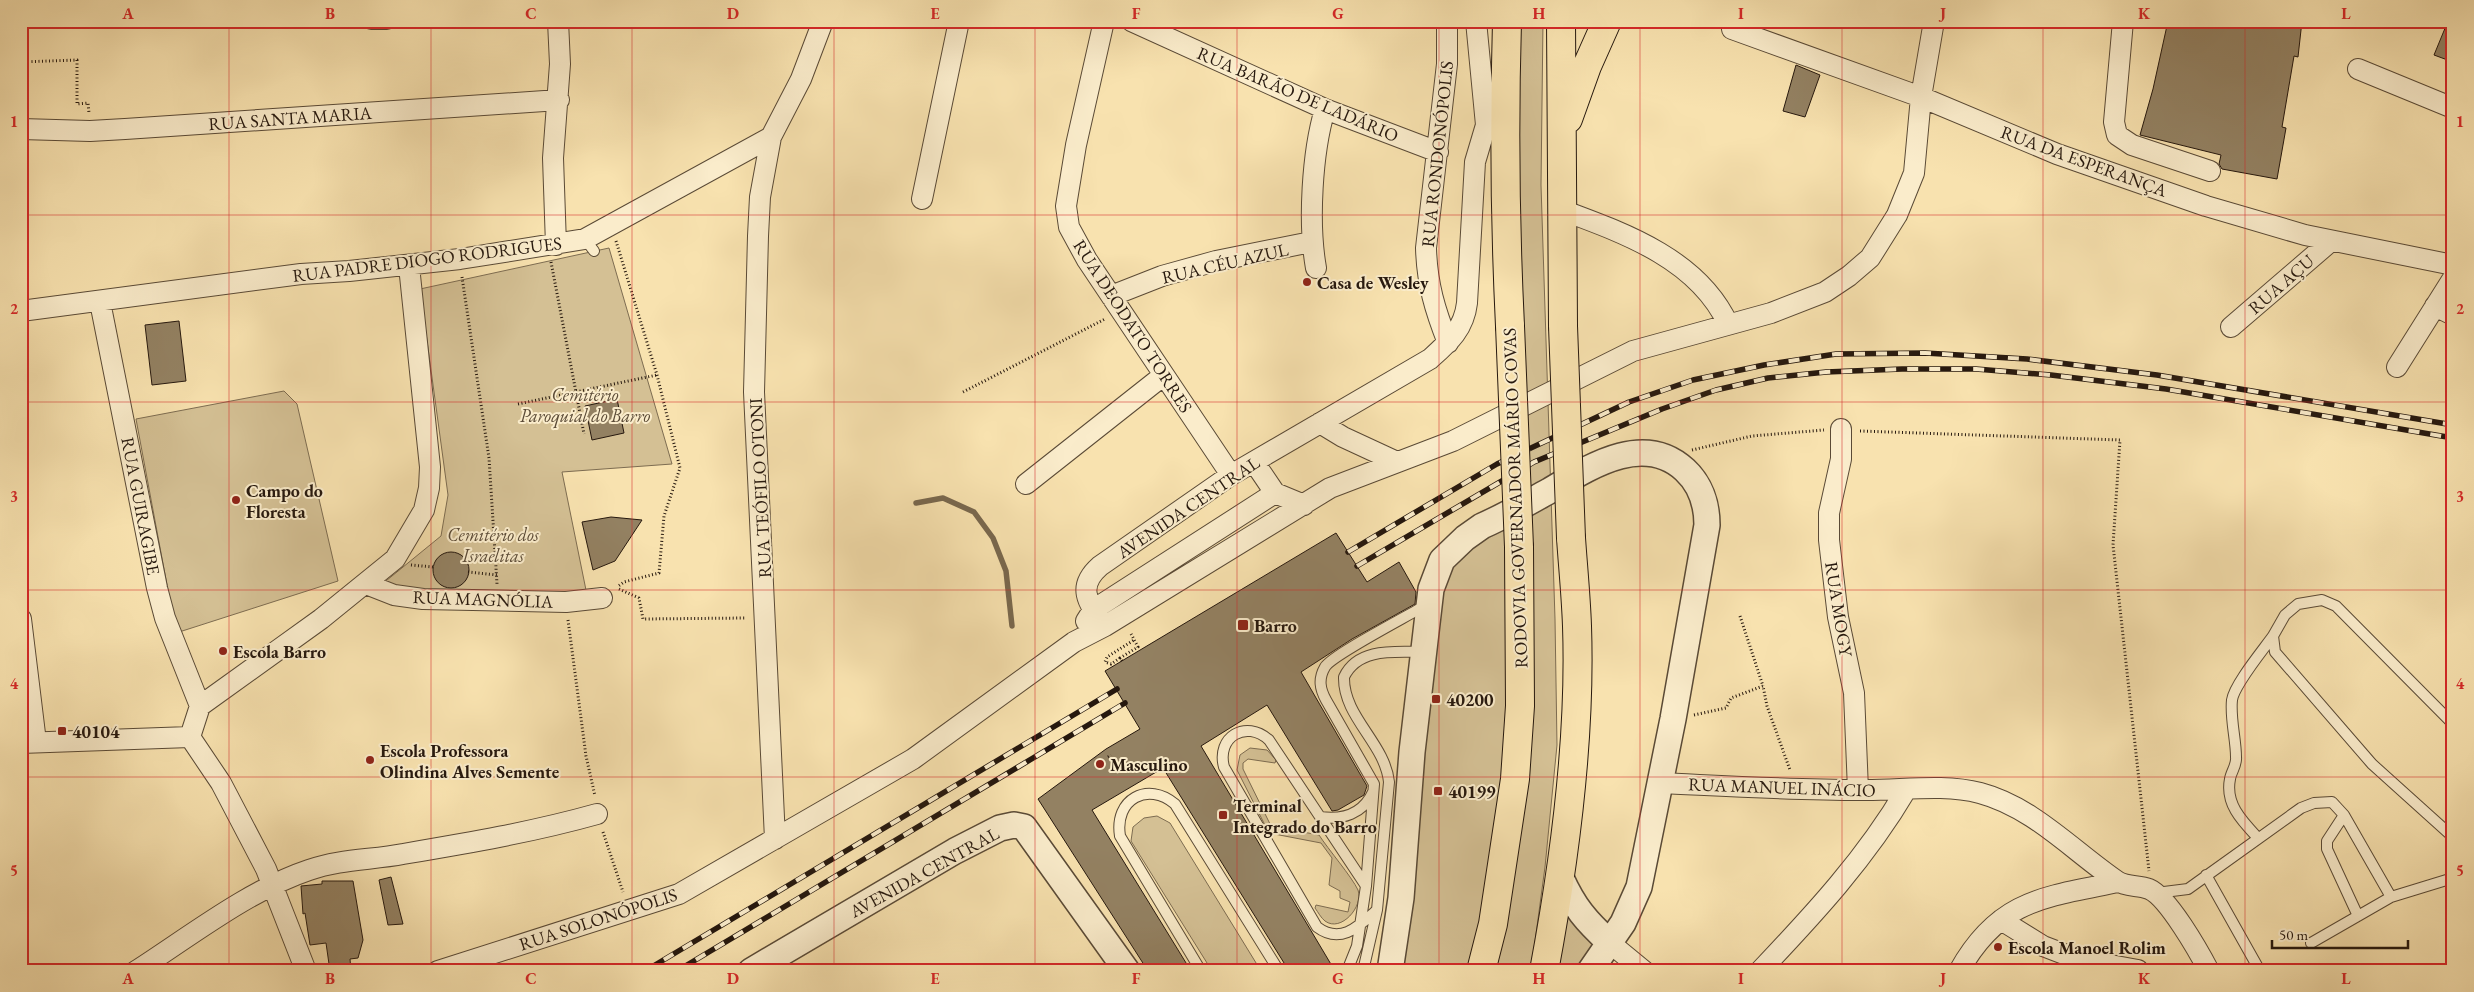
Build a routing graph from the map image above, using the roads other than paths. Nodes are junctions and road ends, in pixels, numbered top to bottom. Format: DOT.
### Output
graph roads {
  1 [pos="371,21"];
  2 [pos="387,21"];
  3 [pos="558,21"];
  4 [pos="822,21"];
  5 [pos="959,21"];
  6 [pos="1104,21"];
  7 [pos="1131,21"];
  8 [pos="1447,21"];
  9 [pos="1476,21"];
  10 [pos="1507,21"];
  11 [pos="1561,21"];
  12 [pos="1607,21"];
  13 [pos="1731,21"];
  14 [pos="1934,21"];
  15 [pos="2123,21"];
  16 [pos="1174,30"];
  17 [pos="2358,69"];
  18 [pos="1921,97"];
  19 [pos="559,100"];
  20 [pos="2453,108"];
  21 [pos="1325,109"];
  22 [pos="1486,125"];
  23 [pos="21,129"];
  24 [pos="1562,135"];
  25 [pos="771,137"];
  26 [pos="1438,152"];
  27 [pos="2210,171"];
  28 [pos="922,199"];
  29 [pos="1562,210"];
  30 [pos="2331,241"];
  31 [pos="1311,242"];
  32 [pos="553,252"];
  33 [pos="1507,262"];
  34 [pos="2453,264"];
  35 [pos="409,266"];
  36 [pos="1316,268"];
  37 [pos="2453,278"];
  38 [pos="100,302"];
  39 [pos="1116,303"];
  40 [pos="21,311"];
  41 [pos="2444,311"];
  42 [pos="1728,324"];
  43 [pos="2231,327"];
  44 [pos="1448,343"];
  45 [pos="2397,367"];
  46 [pos="1164,375"];
  47 [pos="1320,423"];
  48 [pos="1841,429"];
  49 [pos="1254,462"];
  50 [pos="1397,462"];
  51 [pos="1231,475"];
  52 [pos="1026,484"];
  53 [pos="1276,493"];
  54 [pos="1304,505"];
  55 [pos="366,584"];
  56 [pos="609,593"];
  57 [pos="1429,604"];
  58 [pos="1093,610"];
  59 [pos="21,619"];
  60 [pos="1105,626"];
  61 [pos="2273,636"];
  62 [pos="1074,642"];
  63 [pos="1423,652"];
  64 [pos="200,706"];
  65 [pos="2453,724"];
  66 [pos="190,737"];
  67 [pos="29,743"];
  68 [pos="1659,783"];
  69 [pos="1374,790"];
  70 [pos="1858,790"];
  71 [pos="1906,790"];
  72 [pos="597,814"];
  73 [pos="2344,815"];
  74 [pos="1320,817"];
  75 [pos="2453,837"];
  76 [pos="2258,838"];
  77 [pos="776,839"];
  78 [pos="2206,875"];
  79 [pos="1561,878"];
  80 [pos="2453,878"];
  81 [pos="700,882"];
  82 [pos="2118,882"];
  83 [pos="272,884"];
  84 [pos="1366,886"];
  85 [pos="2153,891"];
  86 [pos="2391,897"];
  87 [pos="1377,910"];
  88 [pos="2358,916"];
  89 [pos="2000,920"];
  90 [pos="1360,926"];
  91 [pos="1610,943"];
  92 [pos="2312,943"];
  93 [pos="2138,970"];
  94 [pos="136,971"];
  95 [pos="306,971"];
  96 [pos="438,971"];
  97 [pos="751,971"];
  98 [pos="1127,971"];
  99 [pos="1202,971"];
  100 [pos="1279,971"];
  101 [pos="1347,971"];
  102 [pos="1363,971"];
  103 [pos="1390,971"];
  104 [pos="1481,971"];
  105 [pos="1544,971"];
  106 [pos="1590,971"];
  107 [pos="1644,971"];
  108 [pos="1760,971"];
  109 [pos="1959,971"];
  110 [pos="2209,971"];
  111 [pos="2260,971"];
  1 -- 2 [label="street"];
  3 -- 19 [label="street"];
  4 -- 25 [label="street"];
  5 -- 28 [label="street"];
  6 -- 39 [label="street, RUA DEODATO TORRES"];
  7 -- 16 [label="street, RUA BARÃO DE LADÁRIO"];
  8 -- 26 [label="street, RUA RONDONÓPOLIS"];
  9 -- 22 [label="street"];
  10 -- 33 [label="highway, RODOVIA GOVERNADOR MÁRIO COVAS"];
  11 -- 24 [label="highway"];
  12 -- 24 [label="highway"];
  13 -- 18 [label="street, RUA DA ESPERANÇA"];
  14 -- 18 [label="street, AVENIDA CENTRAL"];
  15 -- 27 [label="street"];
  16 -- 21 [label="street, RUA BARÃO DE LADÁRIO"];
  17 -- 20 [label="street"];
  18 -- 30 [label="street, RUA DA ESPERANÇA"];
  18 -- 42 [label="street, AVENIDA CENTRAL"];
  19 -- 23 [label="street, RUA SANTA MARIA"];
  19 -- 32 [label="street"];
  21 -- 26 [label="street, RUA BARÃO DE LADÁRIO"];
  21 -- 31 [label="street"];
  22 -- 33 [label="highway"];
  22 -- 44 [label="street, AVENIDA CENTRAL"];
  24 -- 29 [label="highway"];
  25 -- 32 [label="street, RUA PADRE DIOGO RODRIGUES"];
  25 -- 77 [label="street, RUA TEÓFILO OTONI"];
  26 -- 44 [label="street, RUA RONDONÓPOLIS"];
  29 -- 42 [label="street"];
  29 -- 79 [label="highway, bridge"];
  30 -- 34 [label="street, RUA DA ESPERANÇA"];
  30 -- 43 [label="street, RUA AÇU"];
  31 -- 36 [label="street"];
  31 -- 39 [label="street, RUA CÉU AZUL"];
  32 -- 35 [label="street, RUA PADRE DIOGO RODRIGUES"];
  33 -- 104 [label="highway, RODOVIA GOVERNADOR MÁRIO COVAS, bridge"];
  35 -- 38 [label="street, RUA PADRE DIOGO RODRIGUES"];
  35 -- 55 [label="street"];
  37 -- 41 [label="street"];
  38 -- 40 [label="street, RUA PADRE DIOGO RODRIGUES"];
  38 -- 64 [label="street, RUA GUIRAGIBE"];
  39 -- 46 [label="street, RUA DEODATO TORRES"];
  41 -- 45 [label="street"];
  42 -- 50 [label="street, AVENIDA CENTRAL"];
  44 -- 47 [label="street, AVENIDA CENTRAL"];
  46 -- 51 [label="street, RUA DEODATO TORRES"];
  46 -- 52 [label="street"];
  47 -- 49 [label="street, AVENIDA CENTRAL"];
  47 -- 50 [label="street"];
  48 -- 70 [label="street, RUA MOGY"];
  49 -- 51 [label="street, AVENIDA CENTRAL"];
  49 -- 53 [label="street"];
  50 -- 54 [label="street, AVENIDA CENTRAL"];
  51 -- 58 [label="street, AVENIDA CENTRAL"];
  53 -- 54 [label="street, AVENIDA CENTRAL"];
  53 -- 58 [label="street, AVENIDA CENTRAL"];
  54 -- 60 [label="street, AVENIDA CENTRAL"];
  55 -- 56 [label="street, RUA MAGNÓLIA"];
  55 -- 64 [label="street"];
  57 -- 63 [label="street"];
  57 -- 68 [label="street"];
  57 -- 69 [label="lane"];
  58 -- 60 [label="street"];
  58 -- 62 [label="street, AVENIDA CENTRAL"];
  59 -- 67 [label="street"];
  60 -- 62 [label="street, AVENIDA CENTRAL"];
  61 -- 65 [label="lane"];
  61 -- 75 [label="lane"];
  61 -- 76 [label="lane"];
  62 -- 77 [label="street, AVENIDA CENTRAL"];
  63 -- 87 [label="lane"];
  63 -- 103 [label="street"];
  64 -- 66 [label="street"];
  66 -- 67 [label="street"];
  66 -- 83 [label="street"];
  68 -- 70 [label="street, RUA MANUEL INÁCIO"];
  68 -- 91 [label="street"];
  69 -- 74 [label="lane"];
  69 -- 84 [label="lane"];
  70 -- 71 [label="street, RUA MANUEL INÁCIO"];
  71 -- 82 [label="street, RUA MANUEL INÁCIO"];
  71 -- 108 [label="street, RUA MANUEL INÁCIO"];
  72 -- 83 [label="street"];
  73 -- 76 [label="lane"];
  73 -- 86 [label="lane"];
  73 -- 88 [label="lane"];
  74 -- 84 [label="lane"];
  74 -- 90 [label="lane"];
  76 -- 78 [label="lane"];
  77 -- 81 [label="street, AVENIDA CENTRAL"];
  78 -- 85 [label="lane"];
  78 -- 111 [label="lane"];
  79 -- 91 [label="street"];
  79 -- 105 [label="highway"];
  80 -- 86 [label="lane"];
  81 -- 96 [label="street, RUA SOLONÓPOLIS"];
  82 -- 85 [label="street, RUA MANUEL INÁCIO"];
  82 -- 89 [label="street"];
  83 -- 94 [label="street"];
  83 -- 95 [label="street"];
  84 -- 90 [label="lane"];
  85 -- 110 [label="street"];
  86 -- 88 [label="lane"];
  87 -- 90 [label="lane"];
  87 -- 102 [label="lane"];
  88 -- 92 [label="lane"];
  89 -- 93 [label="street"];
  89 -- 109 [label="street"];
  90 -- 101 [label="lane"];
  91 -- 106 [label="street"];
  91 -- 107 [label="street"];
  97 -- 98 [label="street, AVENIDA CENTRAL"];
  99 -- 100 [label="lane"];
}
